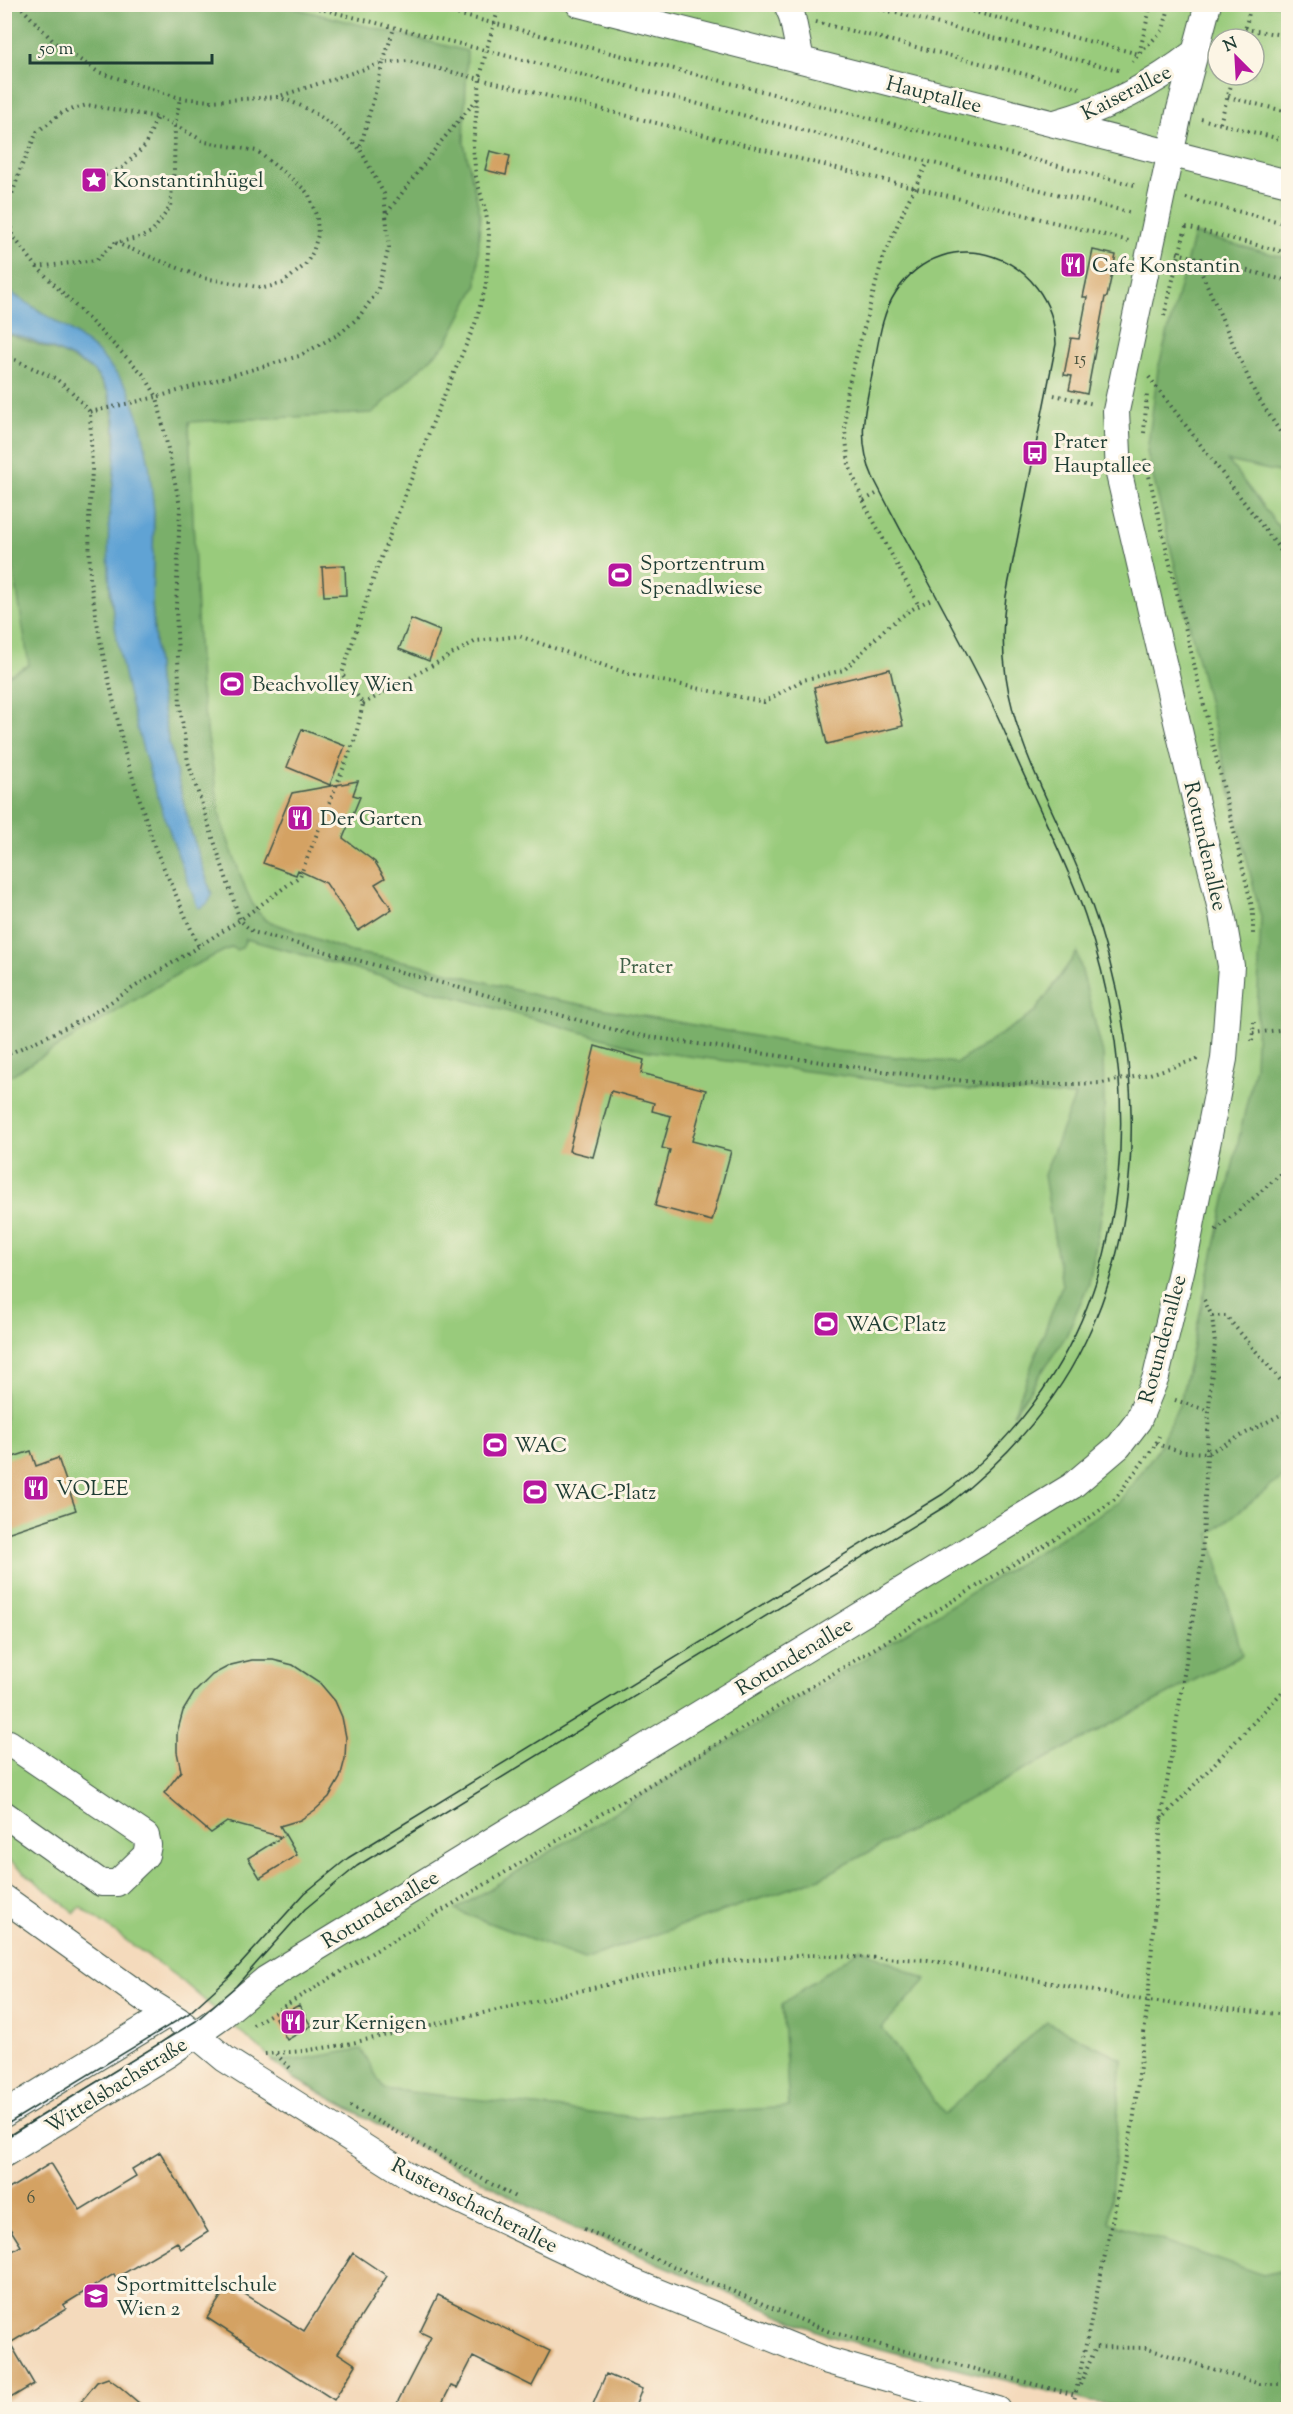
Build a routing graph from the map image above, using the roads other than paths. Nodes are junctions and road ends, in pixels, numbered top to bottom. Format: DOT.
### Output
graph roads {
  1 [pos="579,4"];
  2 [pos="1208,4"];
  3 [pos="790,10"];
  4 [pos="1195,52"];
  5 [pos="801,60"];
  6 [pos="1053,124"];
  7 [pos="1171,153"];
  8 [pos="1288,183"];
  9 [pos="4,1744"];
  10 [pos="4,1814"];
  11 [pos="4,1898"];
  12 [pos="168,2014"];
  13 [pos="197,2034"];
  14 [pos="4,2114"];
  15 [pos="4,2154"];
  16 [pos="998,2409"];
  1 -- 5 [label="street, Hauptallee"];
  2 -- 4 [label="street, Kaiserallee"];
  3 -- 5 [label="street"];
  4 -- 6 [label="street, Kaiserallee"];
  4 -- 7 [label="street, Kaiserallee"];
  5 -- 6 [label="street, Hauptallee"];
  6 -- 7 [label="street, Hauptallee"];
  7 -- 8 [label="street, Hauptallee"];
  7 -- 13 [label="street, Rotundenallee"];
  9 -- 10 [label="street"];
  11 -- 12 [label="street, Rustenschacherallee"];
  12 -- 13 [label="street, Rustenschacherallee"];
  12 -- 14 [label="street, Wittelsbachstraße"];
  13 -- 15 [label="street, Wittelsbachstraße"];
  13 -- 16 [label="street, Rustenschacherallee"];
}
